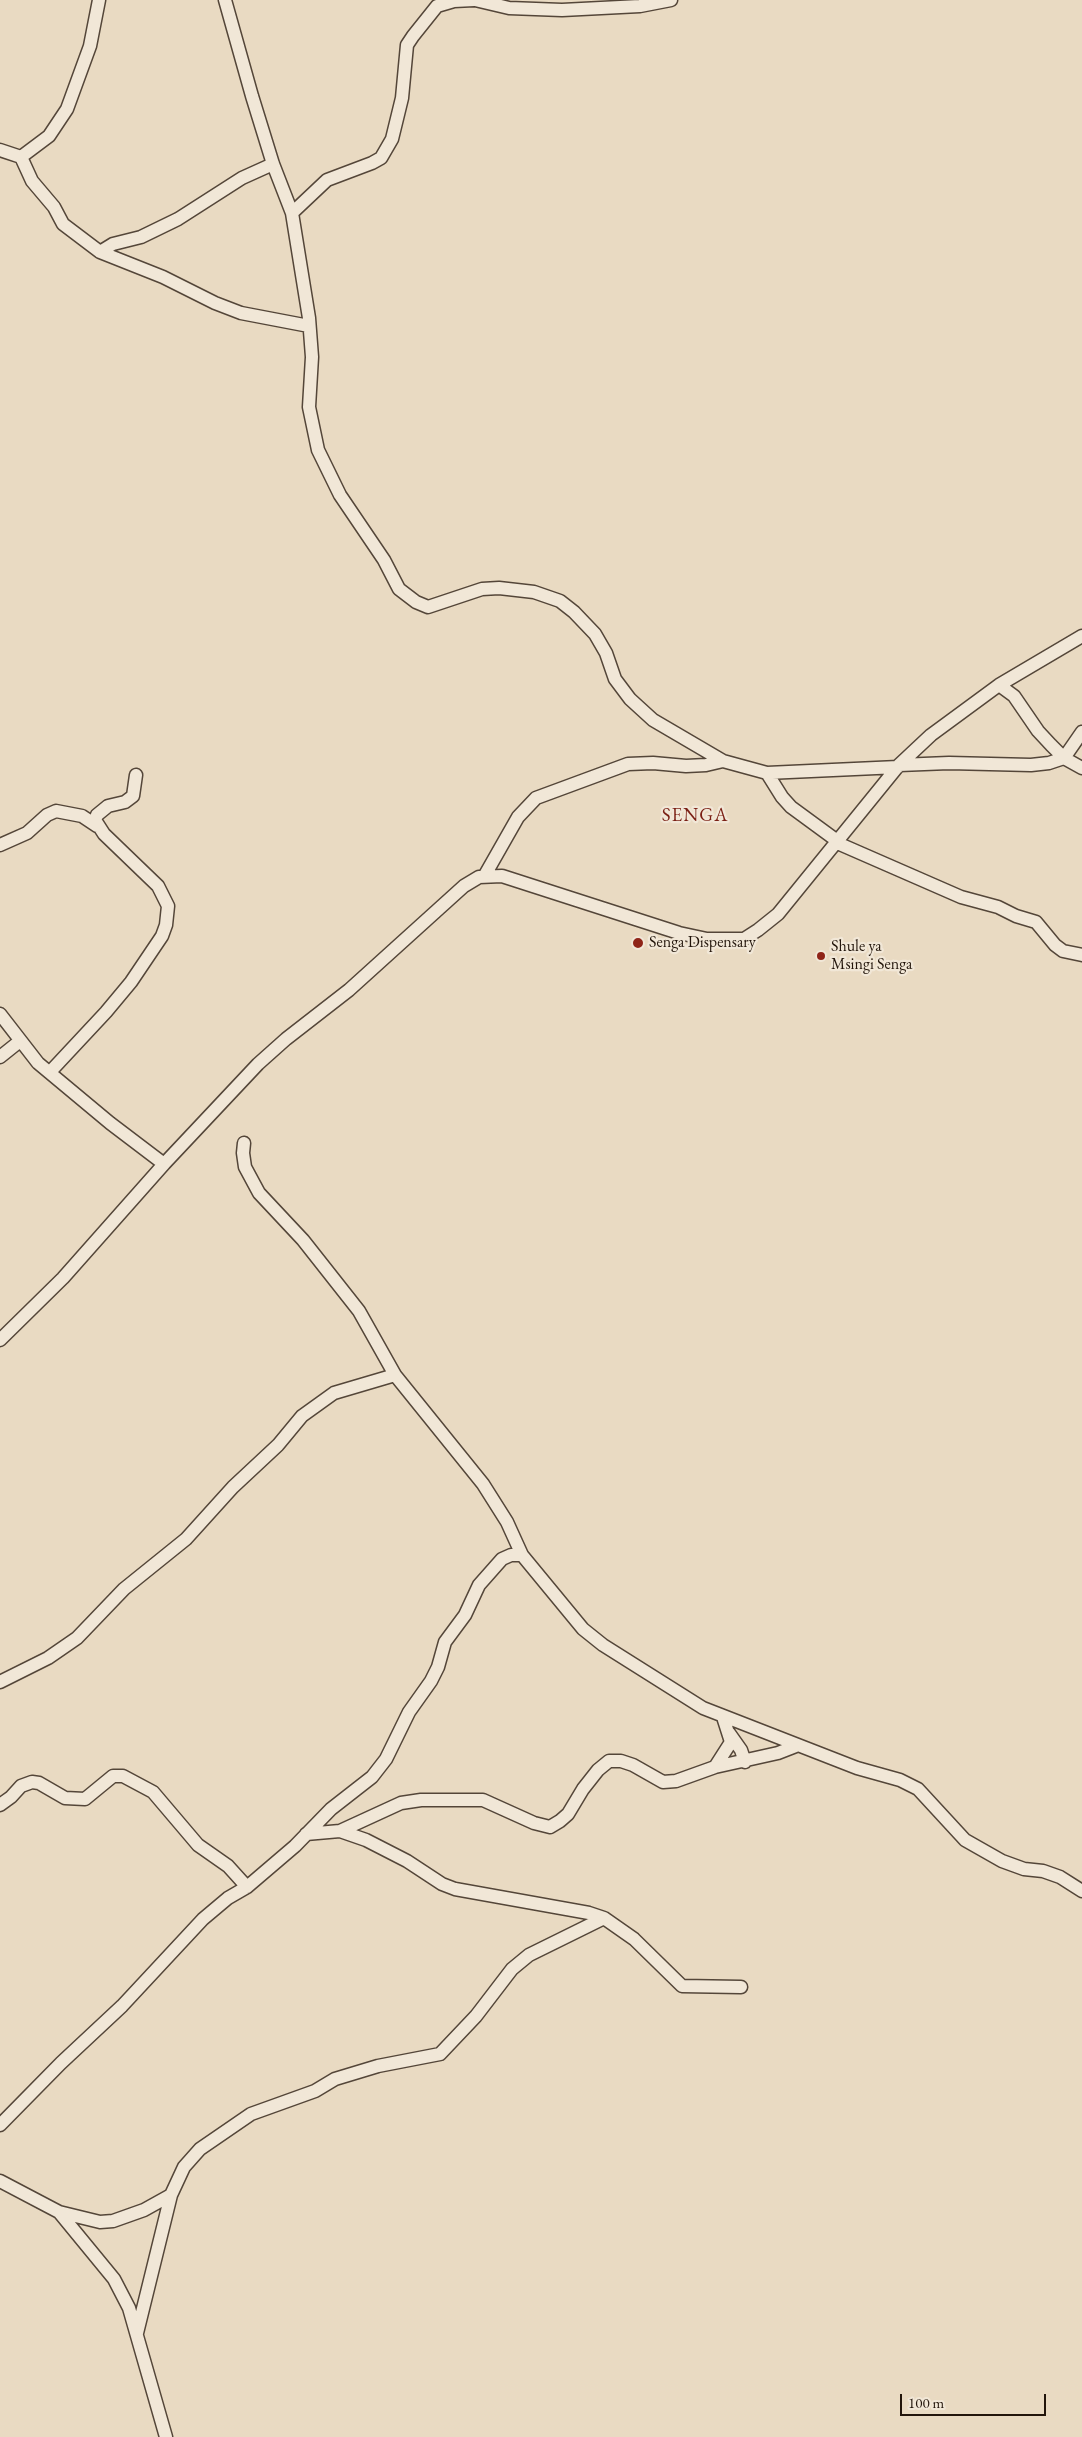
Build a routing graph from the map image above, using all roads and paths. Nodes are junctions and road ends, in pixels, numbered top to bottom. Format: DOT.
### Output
graph roads {
  1 [pos="99,0"];
  2 [pos="225,0"];
  3 [pos="474,0"];
  4 [pos="671,0"];
  5 [pos="0,150"];
  6 [pos="21,157"];
  7 [pos="273,164"];
  8 [pos="292,213"];
  9 [pos="100,252"];
  10 [pos="310,326"];
  11 [pos="1082,636"];
  12 [pos="999,685"];
  13 [pos="1082,732"];
  14 [pos="1064,758"];
  15 [pos="723,761"];
  16 [pos="898,766"];
  17 [pos="1082,768"];
  18 [pos="767,773"];
  19 [pos="136,775"];
  20 [pos="97,826"];
  21 [pos="835,841"];
  22 [pos="0,845"];
  23 [pos="485,875"];
  24 [pos="1082,955"];
  25 [pos="0,1014"];
  26 [pos="20,1041"];
  27 [pos="0,1057"];
  28 [pos="50,1072"];
  29 [pos="244,1143"];
  30 [pos="164,1164"];
  31 [pos="0,1340"];
  32 [pos="395,1375"];
  33 [pos="522,1555"];
  34 [pos="0,1682"];
  35 [pos="723,1717"];
  36 [pos="729,1733"];
  37 [pos="796,1746"];
  38 [pos="745,1762"];
  39 [pos="715,1768"];
  40 [pos="0,1805"];
  41 [pos="340,1832"];
  42 [pos="306,1834"];
  43 [pos="247,1887"];
  44 [pos="1082,1892"];
  45 [pos="604,1918"];
  46 [pos="741,1988"];
  47 [pos="0,2125"];
  48 [pos="0,2180"];
  49 [pos="171,2196"];
  50 [pos="59,2212"];
  51 [pos="136,2333"];
  52 [pos="166,2437"];
  1 -- 6 [label="street"];
  2 -- 7 [label="street"];
  3 -- 4 [label="street"];
  3 -- 8 [label="street"];
  5 -- 6 [label="street"];
  6 -- 9 [label="street"];
  7 -- 8 [label="street"];
  7 -- 9 [label="street"];
  8 -- 10 [label="street"];
  9 -- 10 [label="street"];
  10 -- 15 [label="street"];
  11 -- 12 [label="street"];
  12 -- 14 [label="street"];
  12 -- 16 [label="street"];
  13 -- 14 [label="street"];
  14 -- 16 [label="street"];
  14 -- 17 [label="street"];
  15 -- 18 [label="street"];
  15 -- 23 [label="street"];
  16 -- 18 [label="street"];
  16 -- 21 [label="street"];
  18 -- 21 [label="street"];
  19 -- 20 [label="street"];
  20 -- 22 [label="street"];
  20 -- 28 [label="street"];
  21 -- 23 [label="street"];
  21 -- 24 [label="street"];
  23 -- 30 [label="street"];
  25 -- 26 [label="street"];
  26 -- 27 [label="street"];
  26 -- 28 [label="street"];
  28 -- 30 [label="street"];
  29 -- 32 [label="street"];
  30 -- 31 [label="street"];
  32 -- 33 [label="street"];
  32 -- 34 [label="street"];
  33 -- 35 [label="street"];
  33 -- 42 [label="street"];
  35 -- 36 [label="street"];
  35 -- 37 [label="street"];
  36 -- 38 [label="street"];
  36 -- 39 [label="street"];
  37 -- 38 [label="street"];
  37 -- 44 [label="street"];
  38 -- 39 [label="street"];
  39 -- 41 [label="street"];
  40 -- 43 [label="street"];
  41 -- 42 [label="street"];
  41 -- 45 [label="street"];
  42 -- 43 [label="street"];
  43 -- 47 [label="street"];
  45 -- 46 [label="street"];
  45 -- 49 [label="street"];
  48 -- 50 [label="street"];
  49 -- 50 [label="street"];
  49 -- 51 [label="street"];
  50 -- 51 [label="street"];
  51 -- 52 [label="street"];
}
